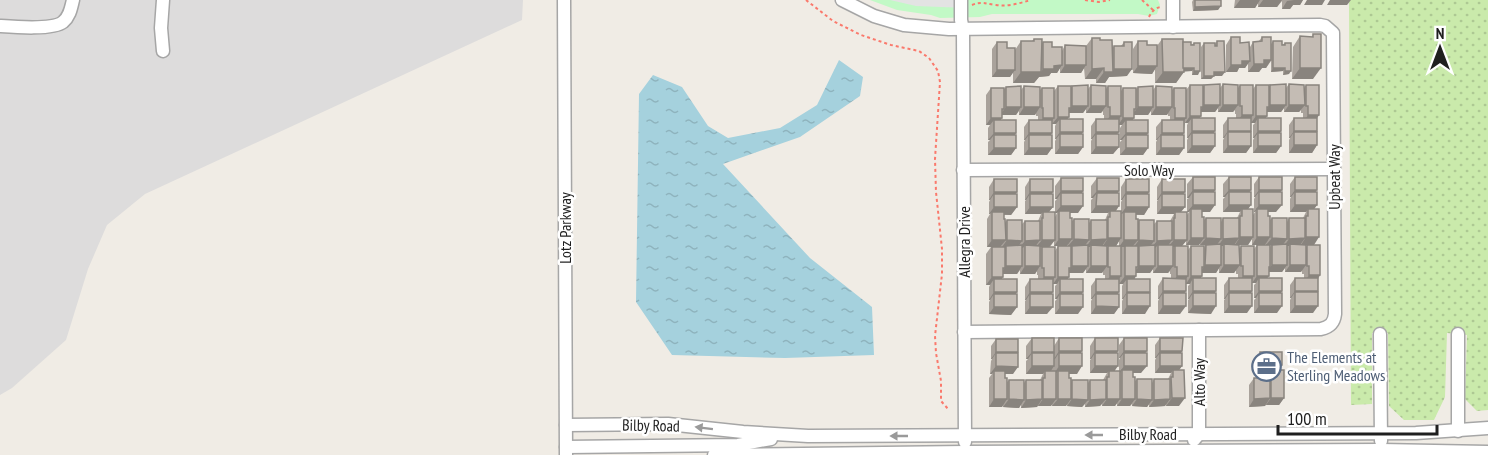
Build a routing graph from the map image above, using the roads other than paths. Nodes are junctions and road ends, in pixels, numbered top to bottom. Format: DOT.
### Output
graph roads {
  1 [pos="72,0"];
  2 [pos="163,0"];
  3 [pos="564,0"];
  4 [pos="842,0"];
  5 [pos="966,2"];
  6 [pos="1168,4"];
  7 [pos="0,27"];
  8 [pos="1173,27"];
  9 [pos="963,30"];
  10 [pos="163,51"];
  11 [pos="1334,169"];
  12 [pos="963,170"];
  13 [pos="1199,330"];
  14 [pos="964,332"];
  15 [pos="1380,334"];
  16 [pos="1458,337"];
  17 [pos="566,425"];
  18 [pos="1488,428"];
  19 [pos="1458,431"];
  20 [pos="1381,433"];
  21 [pos="1199,434"];
  22 [pos="1308,434"];
  23 [pos="965,435"];
  24 [pos="808,436"];
  25 [pos="566,451"];
  26 [pos="1098,452"];
  27 [pos="1381,452"];
  28 [pos="1488,452"];
  29 [pos="965,453"];
  30 [pos="1200,453"];
  31 [pos="714,455"];
  1 -- 7 [label="street"];
  2 -- 10 [label="street"];
  3 -- 17 [label="street, Lotz Parkway"];
  4 -- 9 [label="street, Upbeat Way"];
  5 -- 9 [label="street, Allegra Drive"];
  6 -- 8 [label="street"];
  8 -- 9 [label="street, Upbeat Way"];
  8 -- 11 [label="street, Upbeat Way"];
  9 -- 12 [label="street, Allegra Drive"];
  11 -- 12 [label="street, Solo Way"];
  11 -- 13 [label="street, Upbeat Way"];
  12 -- 14 [label="street, Allegra Drive"];
  13 -- 14 [label="street, Upbeat Way"];
  13 -- 21 [label="street, Alto Way"];
  14 -- 23 [label="street, Allegra Drive"];
  15 -- 20 [label="street"];
  16 -- 19 [label="street"];
  24 -- 17 [label="street, Bilby Road, one-way"];
  17 -- 25 [label="street, Lotz Parkway"];
  18 -- 19 [label="street, Bilby Road"];
  19 -- 20 [label="street, Bilby Road"];
  20 -- 22 [label="street, Bilby Road"];
  20 -- 27 [label="street"];
  21 -- 22 [label="street, Bilby Road"];
  21 -- 23 [label="street, Bilby Road, one-way"];
  21 -- 26 [label="street"];
  22 -- 30 [label="street"];
  23 -- 24 [label="street, Bilby Road, one-way"];
  23 -- 29 [label="street, Allegra Drive"];
  24 -- 25 [label="street, Bilby Road"];
  26 -- 29 [label="street, Bilby Road"];
  26 -- 30 [label="street, Bilby Road"];
  27 -- 28 [label="street, Bilby Road"];
  27 -- 30 [label="street, Bilby Road"];
  29 -- 31 [label="street, Bilby Road"];
}
